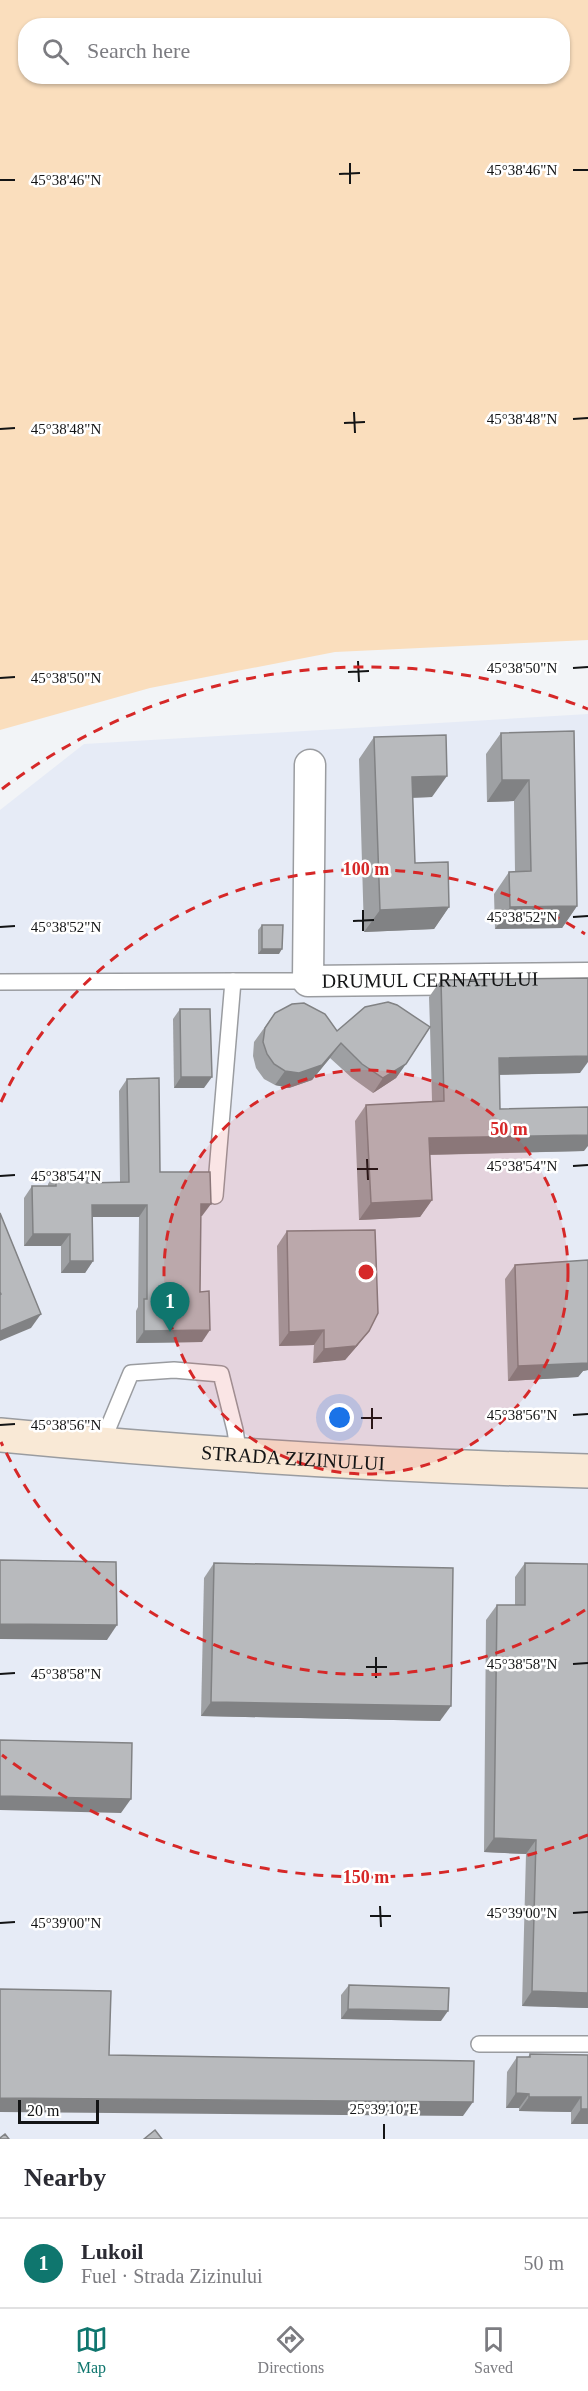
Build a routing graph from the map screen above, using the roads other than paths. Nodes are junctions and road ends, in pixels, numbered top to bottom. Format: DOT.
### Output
graph roads {
  1 [pos="310,765"];
  2 [pos="588,978"];
  3 [pos="233,981"];
  4 [pos="308,981"];
  5 [pos="0,982"];
  6 [pos="215,1196"];
  7 [pos="0,1435"];
  8 [pos="101,1444"];
  9 [pos="239,1455"];
  10 [pos="588,1472"];
  11 [pos="479,2044"];
  12 [pos="588,2044"];
  1 -- 4 [label="street, DRUMUL CERNATULUI"];
  2 -- 4 [label="street, DRUMUL CERNATULUI"];
  3 -- 4 [label="lane"];
  3 -- 5 [label="lane"];
  3 -- 6 [label="lane"];
  7 -- 8 [label="main road, STRADA ZIZINULUI"];
  8 -- 9 [label="main road, STRADA ZIZINULUI"];
  8 -- 9 [label="lane"];
  9 -- 10 [label="main road, STRADA ZIZINULUI"];
  11 -- 12 [label="lane"];
}
